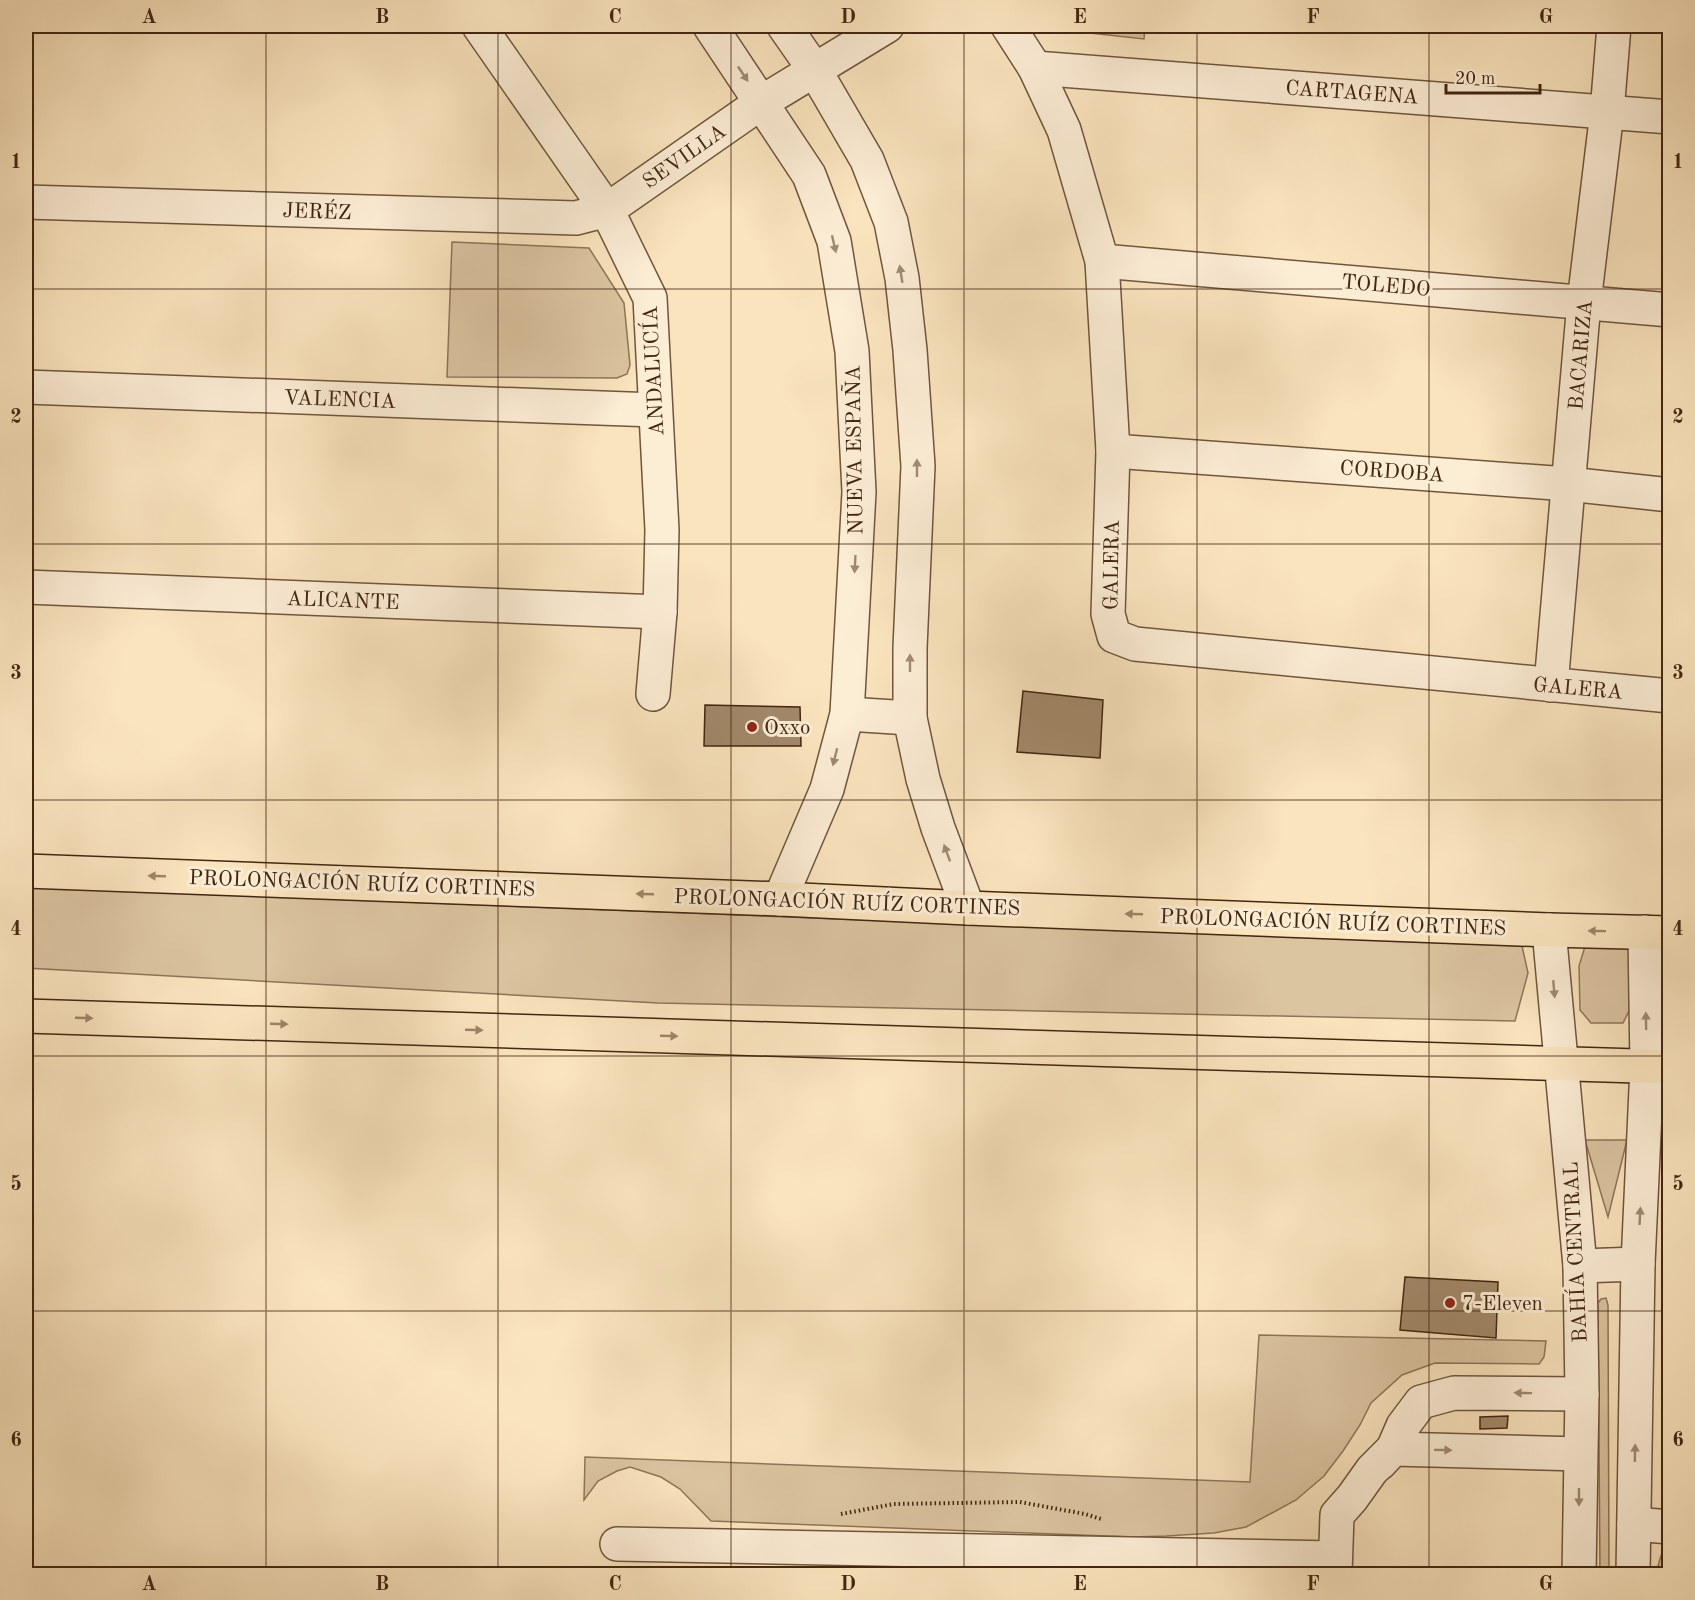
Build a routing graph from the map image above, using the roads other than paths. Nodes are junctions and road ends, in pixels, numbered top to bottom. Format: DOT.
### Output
graph roads {
  1 [pos="479,26"];
  2 [pos="710,26"];
  3 [pos="784,26"];
  4 [pos="887,26"];
  5 [pos="1008,26"];
  6 [pos="1614,26"];
  7 [pos="1035,68"];
  8 [pos="814,69"];
  9 [pos="762,102"];
  10 [pos="1607,112"];
  11 [pos="1670,117"];
  12 [pos="26,202"];
  13 [pos="607,210"];
  14 [pos="1102,261"];
  15 [pos="1584,302"];
  16 [pos="1670,310"];
  17 [pos="26,387"];
  18 [pos="655,410"];
  19 [pos="1113,451"];
  20 [pos="1568,484"];
  21 [pos="1670,495"];
  22 [pos="26,587"];
  23 [pos="660,612"];
  24 [pos="1551,685"];
  25 [pos="653,694"];
  26 [pos="1670,696"];
  27 [pos="847,714"];
  28 [pos="910,718"];
  29 [pos="26,871"];
  30 [pos="780,899"];
  31 [pos="968,908"];
  32 [pos="1549,930"];
  33 [pos="1657,932"];
  34 [pos="26,1016"];
  35 [pos="1561,1064"];
  36 [pos="1658,1067"];
  37 [pos="1638,1264"];
  38 [pos="1580,1266"];
  39 [pos="1582,1394"];
  40 [pos="1580,1454"];
  41 [pos="1383,1460"];
  42 [pos="1634,1524"];
  43 [pos="1670,1527"];
  44 [pos="616,1544"];
  45 [pos="1335,1566"];
  46 [pos="1579,1575"];
  47 [pos="1633,1575"];
  1 -- 13 [label="street, ANDALUCÍA"];
  2 -- 9 [label="street, NUEVA ESPAÑA, one-way"];
  3 -- 8 [label="street"];
  4 -- 8 [label="street, SEVILLA"];
  5 -- 7 [label="street, GALERA"];
  6 -- 10 [label="street, BACARIZA"];
  7 -- 10 [label="street, CARTAGENA"];
  7 -- 14 [label="street, GALERA"];
  8 -- 9 [label="street, SEVILLA"];
  28 -- 8 [label="street, one-way"];
  9 -- 13 [label="street, SEVILLA"];
  9 -- 27 [label="street, NUEVA ESPAÑA, one-way"];
  10 -- 11 [label="street, CARTAGENA"];
  10 -- 15 [label="street, BACARIZA"];
  12 -- 13 [label="street, JERÉZ"];
  13 -- 18 [label="street, ANDALUCÍA"];
  14 -- 15 [label="street, TOLEDO"];
  14 -- 19 [label="street, GALERA"];
  15 -- 16 [label="street, TOLEDO"];
  15 -- 20 [label="street, BACARIZA"];
  17 -- 18 [label="street, VALENCIA"];
  18 -- 23 [label="street, ANDALUCÍA"];
  19 -- 20 [label="street, CORDOBA"];
  19 -- 24 [label="street, GALERA"];
  20 -- 21 [label="street, CORDOBA"];
  20 -- 24 [label="street, BACARIZA"];
  22 -- 23 [label="street, ALICANTE"];
  23 -- 25 [label="street, ANDALUCÍA"];
  24 -- 26 [label="street, GALERA"];
  27 -- 28 [label="street"];
  27 -- 30 [label="street, NUEVA ESPAÑA, one-way"];
  31 -- 28 [label="street, one-way"];
  30 -- 29 [label="main road, PROLONGACIÓN RUÍZ CORTINES, one-way"];
  30 -- 31 [label="main road, PROLONGACIÓN RUÍZ CORTINES"];
  32 -- 31 [label="main road, PROLONGACIÓN RUÍZ CORTINES, one-way"];
  33 -- 32 [label="main road, PROLONGACIÓN RUÍZ CORTINES, one-way"];
  32 -- 35 [label="street, BAHÍA CENTRAL, one-way"];
  36 -- 33 [label="street, one-way"];
  34 -- 35 [label="main road, one-way"];
  35 -- 36 [label="main road"];
  35 -- 38 [label="street, BAHÍA CENTRAL"];
  37 -- 36 [label="street, one-way"];
  37 -- 38 [label="street"];
  42 -- 37 [label="street, one-way"];
  38 -- 39 [label="street, BAHÍA CENTRAL"];
  39 -- 40 [label="street, BAHÍA CENTRAL"];
  39 -- 41 [label="street, one-way"];
  41 -- 40 [label="street, one-way"];
  40 -- 46 [label="street, BAHÍA CENTRAL, one-way"];
  41 -- 45 [label="street"];
  42 -- 43 [label="street"];
  42 -- 47 [label="street"];
  44 -- 45 [label="street"];
}
